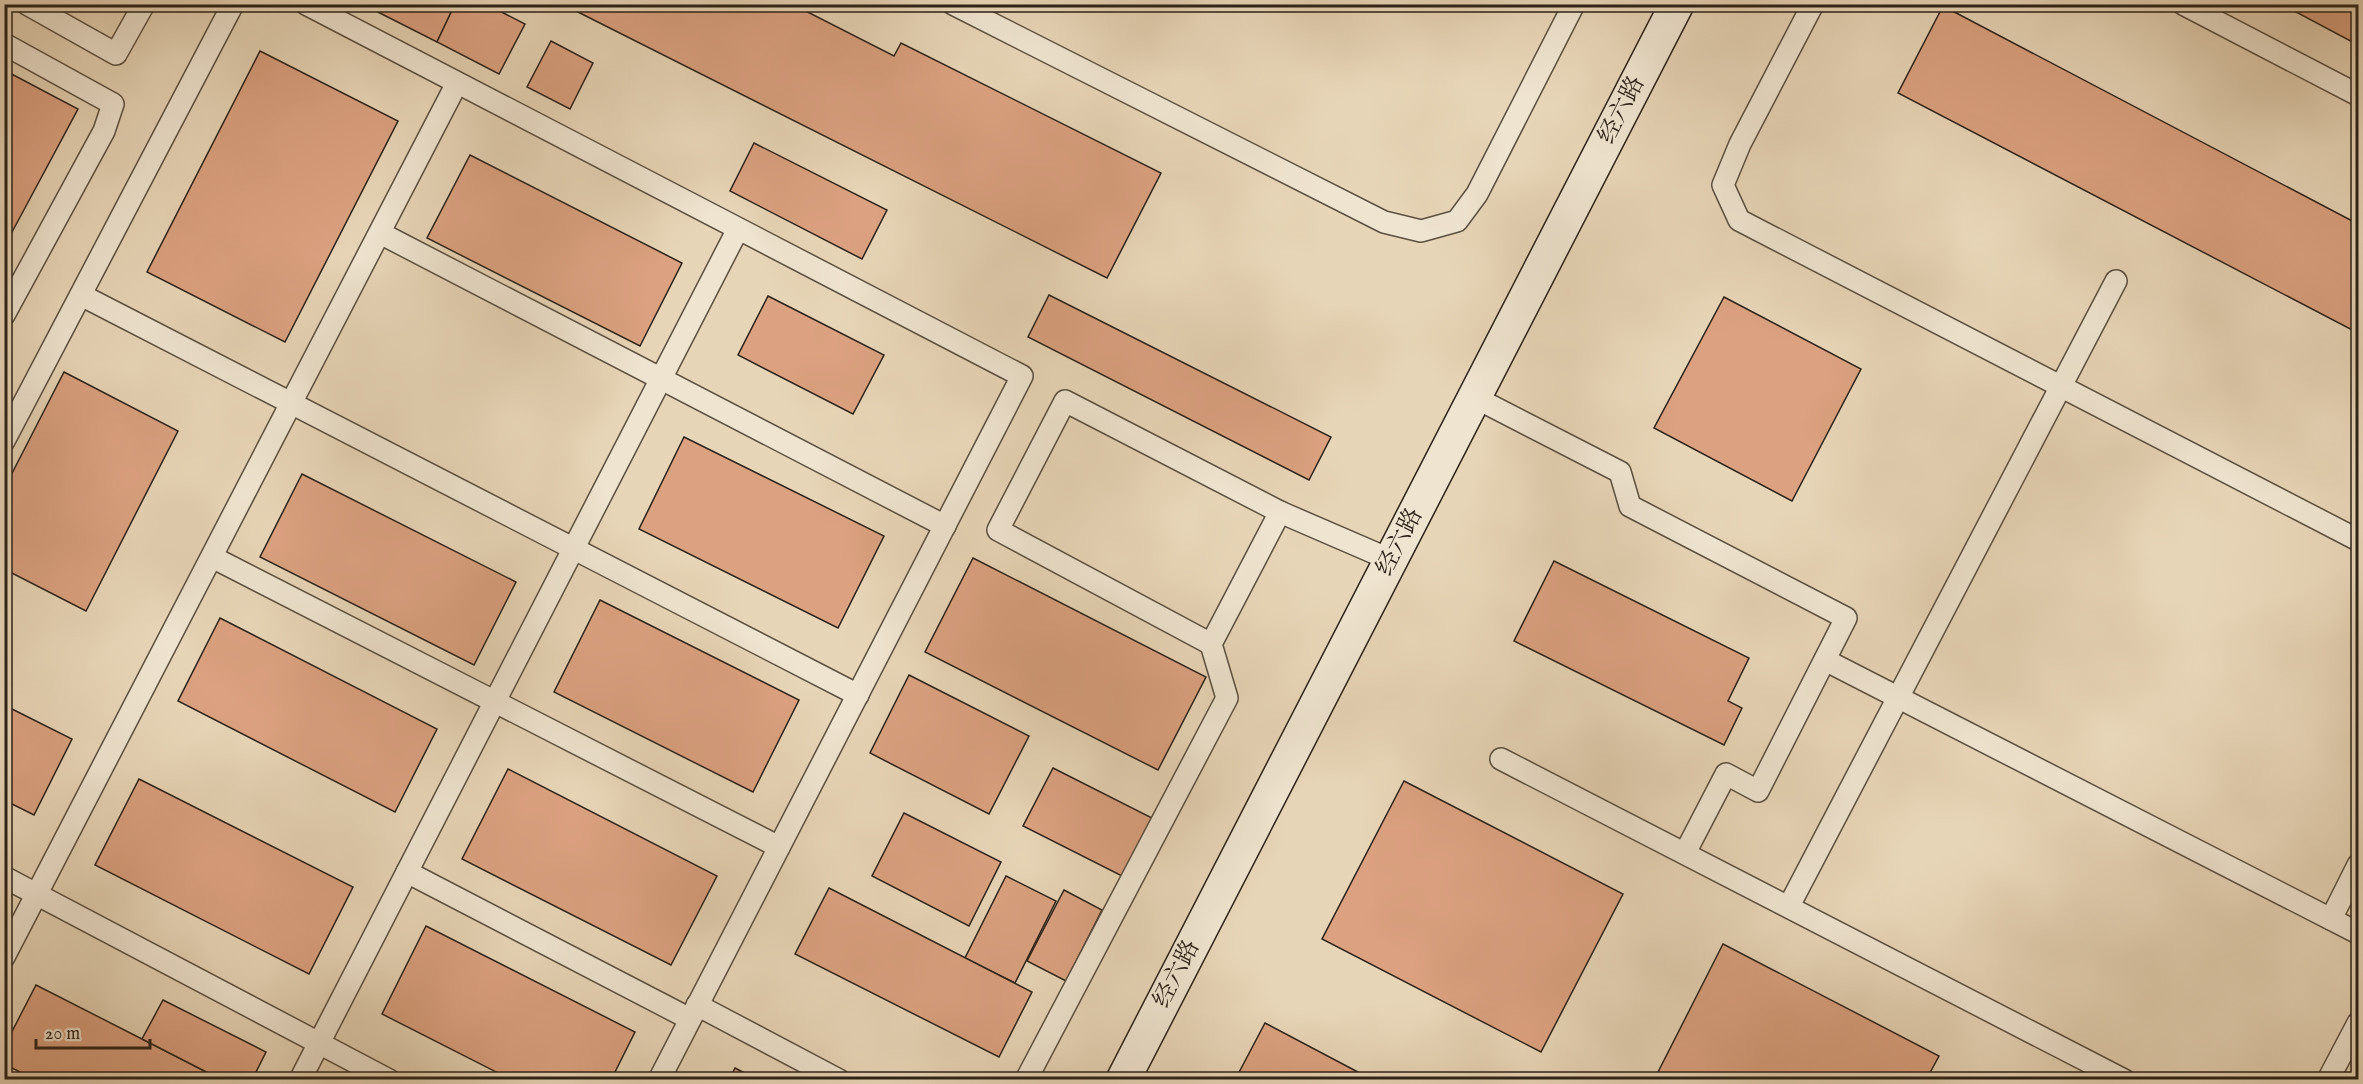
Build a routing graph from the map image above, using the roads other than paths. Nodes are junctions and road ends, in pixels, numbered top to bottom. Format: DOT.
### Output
graph roads {
  1 [pos="27,4"];
  2 [pos="144,4"];
  3 [pos="233,4"];
  4 [pos="306,4"];
  5 [pos="953,4"];
  6 [pos="1574,4"];
  7 [pos="1677,4"];
  8 [pos="1813,4"];
  9 [pos="2183,4"];
  10 [pos="4,44"];
  11 [pos="457,83"];
  12 [pos="2358,95"];
  13 [pos="738,229"];
  14 [pos="380,233"];
  15 [pos="2116,281"];
  16 [pos="81,295"];
  17 [pos="4,315"];
  18 [pos="660,379"];
  19 [pos="2060,386"];
  20 [pos="1474,397"];
  21 [pos="291,403"];
  22 [pos="4,441"];
  23 [pos="1280,512"];
  24 [pos="945,526"];
  25 [pos="2358,540"];
  26 [pos="573,548"];
  27 [pos="212,557"];
  28 [pos="1391,560"];
  29 [pos="1211,644"];
  30 [pos="1825,660"];
  31 [pos="858,695"];
  32 [pos="1899,697"];
  33 [pos="495,702"];
  34 [pos="1501,759"];
  35 [pos="779,847"];
  36 [pos="1685,853"];
  37 [pos="2358,865"];
  38 [pos="406,872"];
  39 [pos="4,877"];
  40 [pos="37,894"];
  41 [pos="1790,906"];
  42 [pos="2331,920"];
  43 [pos="2358,933"];
  44 [pos="4,957"];
  45 [pos="694,1012"];
  46 [pos="2358,1023"];
  47 [pos="319,1043"];
  48 [pos="300,1080"];
  49 [pos="389,1080"];
  50 [pos="659,1080"];
  51 [pos="839,1080"];
  52 [pos="1026,1080"];
  53 [pos="1123,1080"];
  54 [pos="2124,1080"];
  55 [pos="2328,1080"];
  1 -- 2 [label="lane"];
  3 -- 16 [label="lane"];
  4 -- 11 [label="lane"];
  5 -- 6 [label="lane"];
  7 -- 20 [label="street, 经六路"];
  8 -- 19 [label="lane"];
  9 -- 12 [label="lane"];
  10 -- 17 [label="lane"];
  11 -- 13 [label="lane"];
  11 -- 14 [label="lane"];
  13 -- 18 [label="lane"];
  13 -- 24 [label="lane"];
  14 -- 18 [label="lane"];
  14 -- 21 [label="lane"];
  15 -- 19 [label="lane"];
  16 -- 21 [label="lane"];
  16 -- 22 [label="lane"];
  18 -- 24 [label="lane"];
  18 -- 26 [label="lane"];
  19 -- 25 [label="lane"];
  19 -- 32 [label="lane"];
  20 -- 28 [label="street, 经六路"];
  20 -- 30 [label="lane"];
  21 -- 26 [label="lane"];
  21 -- 27 [label="lane"];
  23 -- 28 [label="lane"];
  23 -- 29 [label="lane"];
  23 -- 29 [label="lane"];
  24 -- 31 [label="lane"];
  26 -- 31 [label="lane"];
  26 -- 33 [label="lane"];
  27 -- 33 [label="lane"];
  27 -- 40 [label="lane"];
  28 -- 53 [label="street, 经六路"];
  29 -- 52 [label="lane"];
  30 -- 32 [label="lane"];
  30 -- 36 [label="lane"];
  31 -- 35 [label="lane"];
  32 -- 41 [label="lane"];
  32 -- 42 [label="lane"];
  33 -- 35 [label="lane"];
  33 -- 38 [label="lane"];
  34 -- 36 [label="lane"];
  35 -- 45 [label="lane"];
  36 -- 41 [label="lane"];
  37 -- 42 [label="lane"];
  38 -- 45 [label="lane"];
  38 -- 47 [label="lane"];
  39 -- 40 [label="lane"];
  40 -- 44 [label="lane"];
  40 -- 47 [label="lane"];
  41 -- 54 [label="lane"];
  42 -- 43 [label="lane"];
  45 -- 50 [label="lane"];
  45 -- 51 [label="lane"];
  46 -- 55 [label="lane"];
  47 -- 48 [label="lane"];
  47 -- 49 [label="lane"];
}
